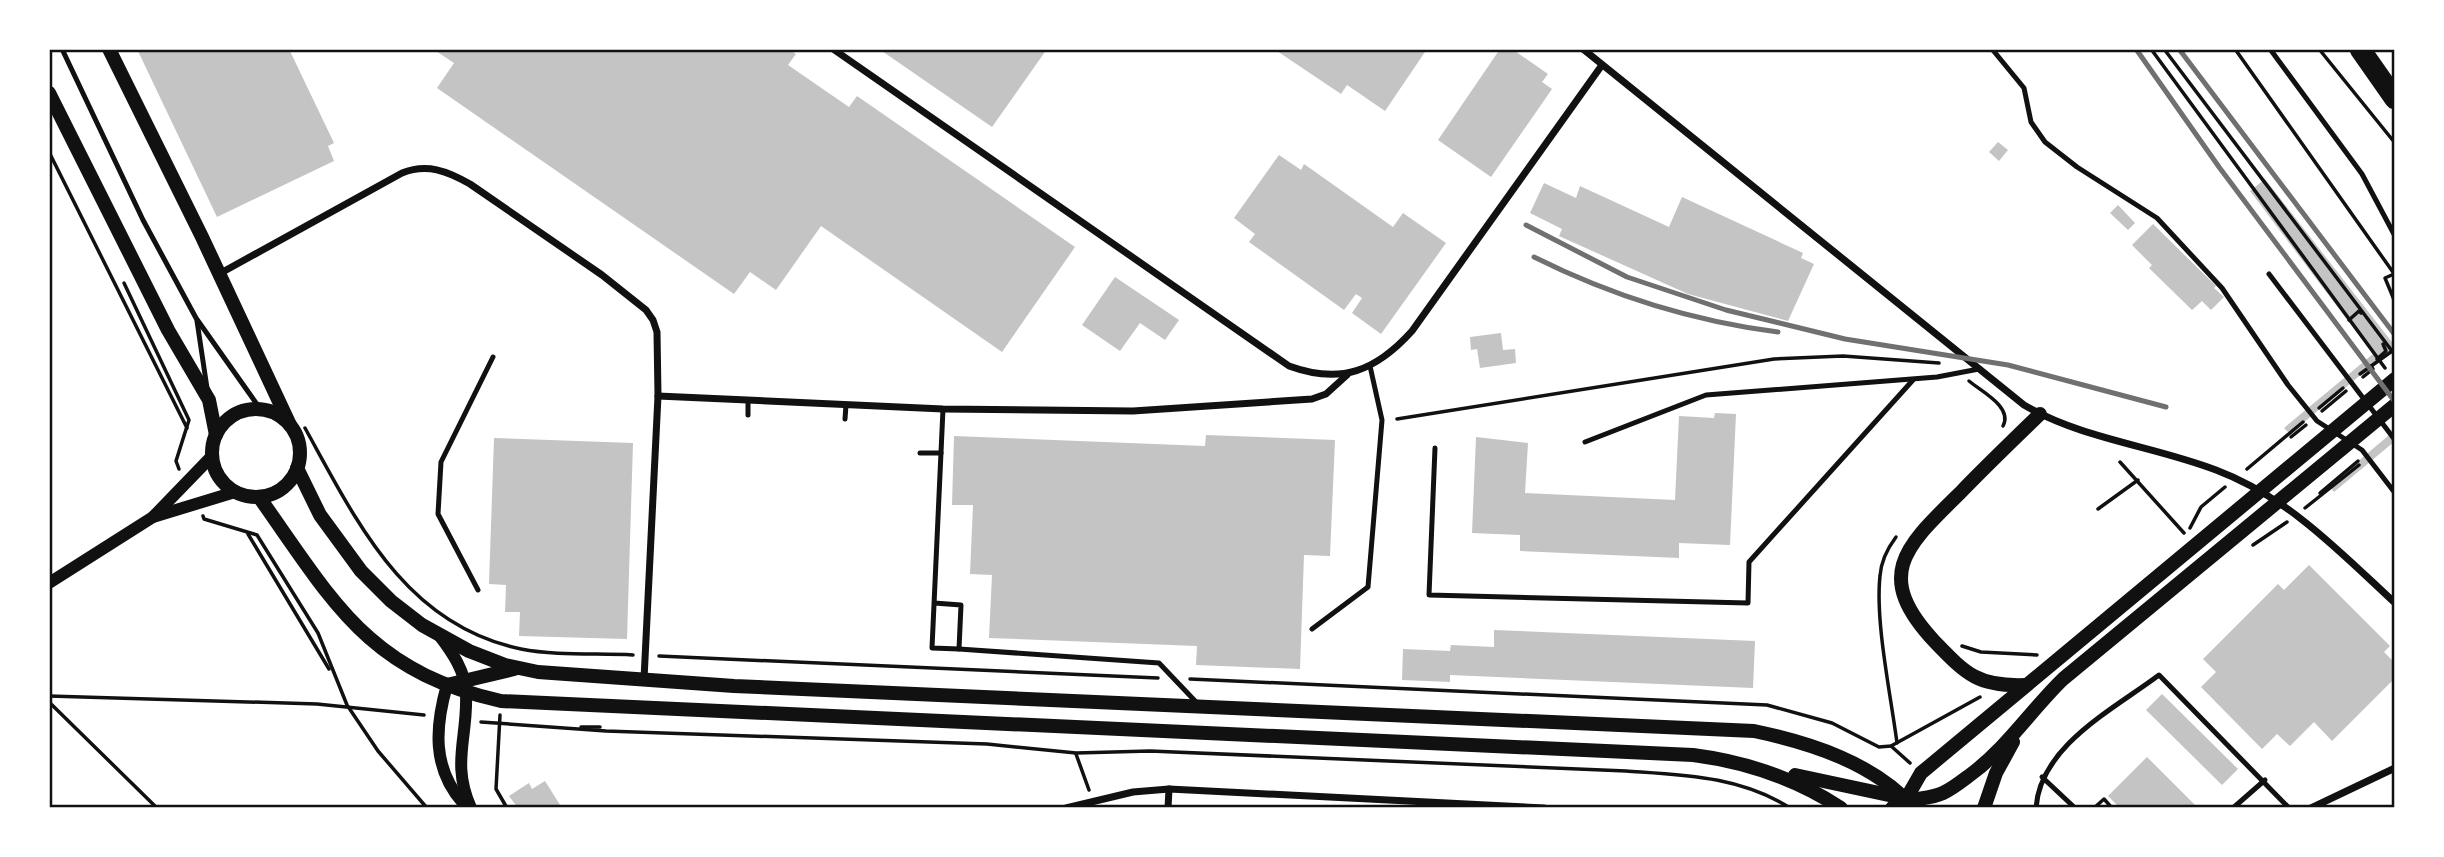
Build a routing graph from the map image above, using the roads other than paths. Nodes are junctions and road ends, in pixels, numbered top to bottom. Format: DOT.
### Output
graph roads {
  1 [pos="62,49"];
  2 [pos="109,49"];
  3 [pos="833,49"];
  4 [pos="1583,49"];
  5 [pos="1992,49"];
  6 [pos="2270,49"];
  7 [pos="2360,49"];
  8 [pos="1602,65"];
  9 [pos="49,93"];
  10 [pos="2395,99"];
  11 [pos="2395,236"];
  12 [pos="219,274"];
  13 [pos="2269,274"];
  14 [pos="196,318"];
  15 [pos="493,356"];
  16 [pos="1370,366"];
  17 [pos="1979,369"];
  18 [pos="1347,374"];
  19 [pos="2392,376"];
  20 [pos="1913,380"];
  21 [pos="658,396"];
  22 [pos="209,400"];
  23 [pos="748,400"];
  24 [pos="846,405"];
  25 [pos="2395,405"];
  26 [pos="943,409"];
  27 [pos="261,410"];
  28 [pos="2039,414"];
  29 [pos="747,415"];
  30 [pos="845,419"];
  31 [pos="295,421"];
  32 [pos="216,435"];
  33 [pos="2395,440"];
  34 [pos="1585,442"];
  35 [pos="1435,448"];
  36 [pos="920,453"];
  37 [pos="941,453"];
  38 [pos="212,456"];
  39 [pos="298,468"];
  40 [pos="235,492"];
  41 [pos="2395,493"];
  42 [pos="258,497"];
  43 [pos="153,517"];
  44 [pos="49,583"];
  45 [pos="478,590"];
  46 [pos="2394,599"];
  47 [pos="934,603"];
  48 [pos="1312,629"];
  49 [pos="439,635"];
  50 [pos="959,649"];
  51 [pos="522,668"];
  52 [pos="644,681"];
  53 [pos="447,685"];
  54 [pos="2026,685"];
  55 [pos="465,686"];
  56 [pos="1199,706"];
  57 [pos="2027,716"];
  58 [pos="1747,764"];
  59 [pos="2395,768"];
  60 [pos="2042,777"];
  61 [pos="2265,780"];
  62 [pos="1169,789"];
  63 [pos="1370,799"];
  64 [pos="1910,804"];
  65 [pos="469,808"];
  66 [pos="1066,808"];
  67 [pos="1168,808"];
  68 [pos="1369,808"];
  69 [pos="1544,808"];
  70 [pos="1841,808"];
  71 [pos="1892,808"];
  72 [pos="1984,808"];
  73 [pos="2036,808"];
  74 [pos="2075,808"];
  75 [pos="2233,808"];
  76 [pos="2289,808"];
  77 [pos="2311,808"];
  1 -- 14 [label="lane"];
  2 -- 12 [label="main road"];
  3 -- 18 [label="street"];
  4 -- 8 [label="street"];
  5 -- 41 [label="lane"];
  6 -- 11 [label="lane"];
  7 -- 10 [label="highway"];
  8 -- 16 [label="street"];
  8 -- 17 [label="street"];
  9 -- 22 [label="main road"];
  12 -- 21 [label="street"];
  12 -- 31 [label="main road"];
  13 -- 33 [label="lane"];
  14 -- 22 [label="lane"];
  14 -- 27 [label="lane"];
  15 -- 45 [label="lane"];
  16 -- 18 [label="street"];
  16 -- 48 [label="lane"];
  17 -- 20 [label="lane"];
  17 -- 28 [label="street"];
  18 -- 26 [label="street"];
  19 -- 54 [label="main road"];
  20 -- 34 [label="lane"];
  20 -- 35 [label="lane"];
  21 -- 23 [label="street"];
  21 -- 52 [label="street"];
  22 -- 32 [label="main road"];
  23 -- 24 [label="street"];
  23 -- 29 [label="lane"];
  24 -- 26 [label="street"];
  24 -- 30 [label="lane"];
  25 -- 57 [label="main road"];
  26 -- 37 [label="lane"];
  27 -- 31 [label="main road"];
  27 -- 32 [label="main road"];
  28 -- 46 [label="street"];
  28 -- 54 [label="main road"];
  31 -- 39 [label="main road"];
  32 -- 38 [label="main road"];
  36 -- 37 [label="lane"];
  37 -- 47 [label="lane"];
  38 -- 40 [label="main road"];
  38 -- 43 [label="street"];
  39 -- 42 [label="main road"];
  39 -- 49 [label="main road"];
  40 -- 42 [label="main road"];
  40 -- 43 [label="street"];
  42 -- 53 [label="main road"];
  43 -- 44 [label="street"];
  47 -- 50 [label="lane"];
  47 -- 50 [label="lane"];
  49 -- 51 [label="main road"];
  49 -- 55 [label="street"];
  50 -- 56 [label="lane"];
  51 -- 52 [label="main road"];
  51 -- 55 [label="main road"];
  52 -- 56 [label="main road"];
  53 -- 55 [label="main road"];
  53 -- 65 [label="street"];
  54 -- 64 [label="main road"];
  55 -- 58 [label="main road"];
  55 -- 65 [label="street"];
  56 -- 64 [label="main road"];
  57 -- 64 [label="main road"];
  57 -- 72 [label="main road"];
  58 -- 64 [label="main road"];
  58 -- 70 [label="main road"];
  59 -- 77 [label="street"];
  60 -- 61 [label="lane"];
  60 -- 73 [label="lane"];
  60 -- 74 [label="lane"];
  61 -- 75 [label="lane"];
  61 -- 76 [label="lane"];
  62 -- 63 [label="street"];
  62 -- 66 [label="street"];
  62 -- 67 [label="street"];
  63 -- 68 [label="street"];
  63 -- 69 [label="street"];
  64 -- 71 [label="main road"];
}
